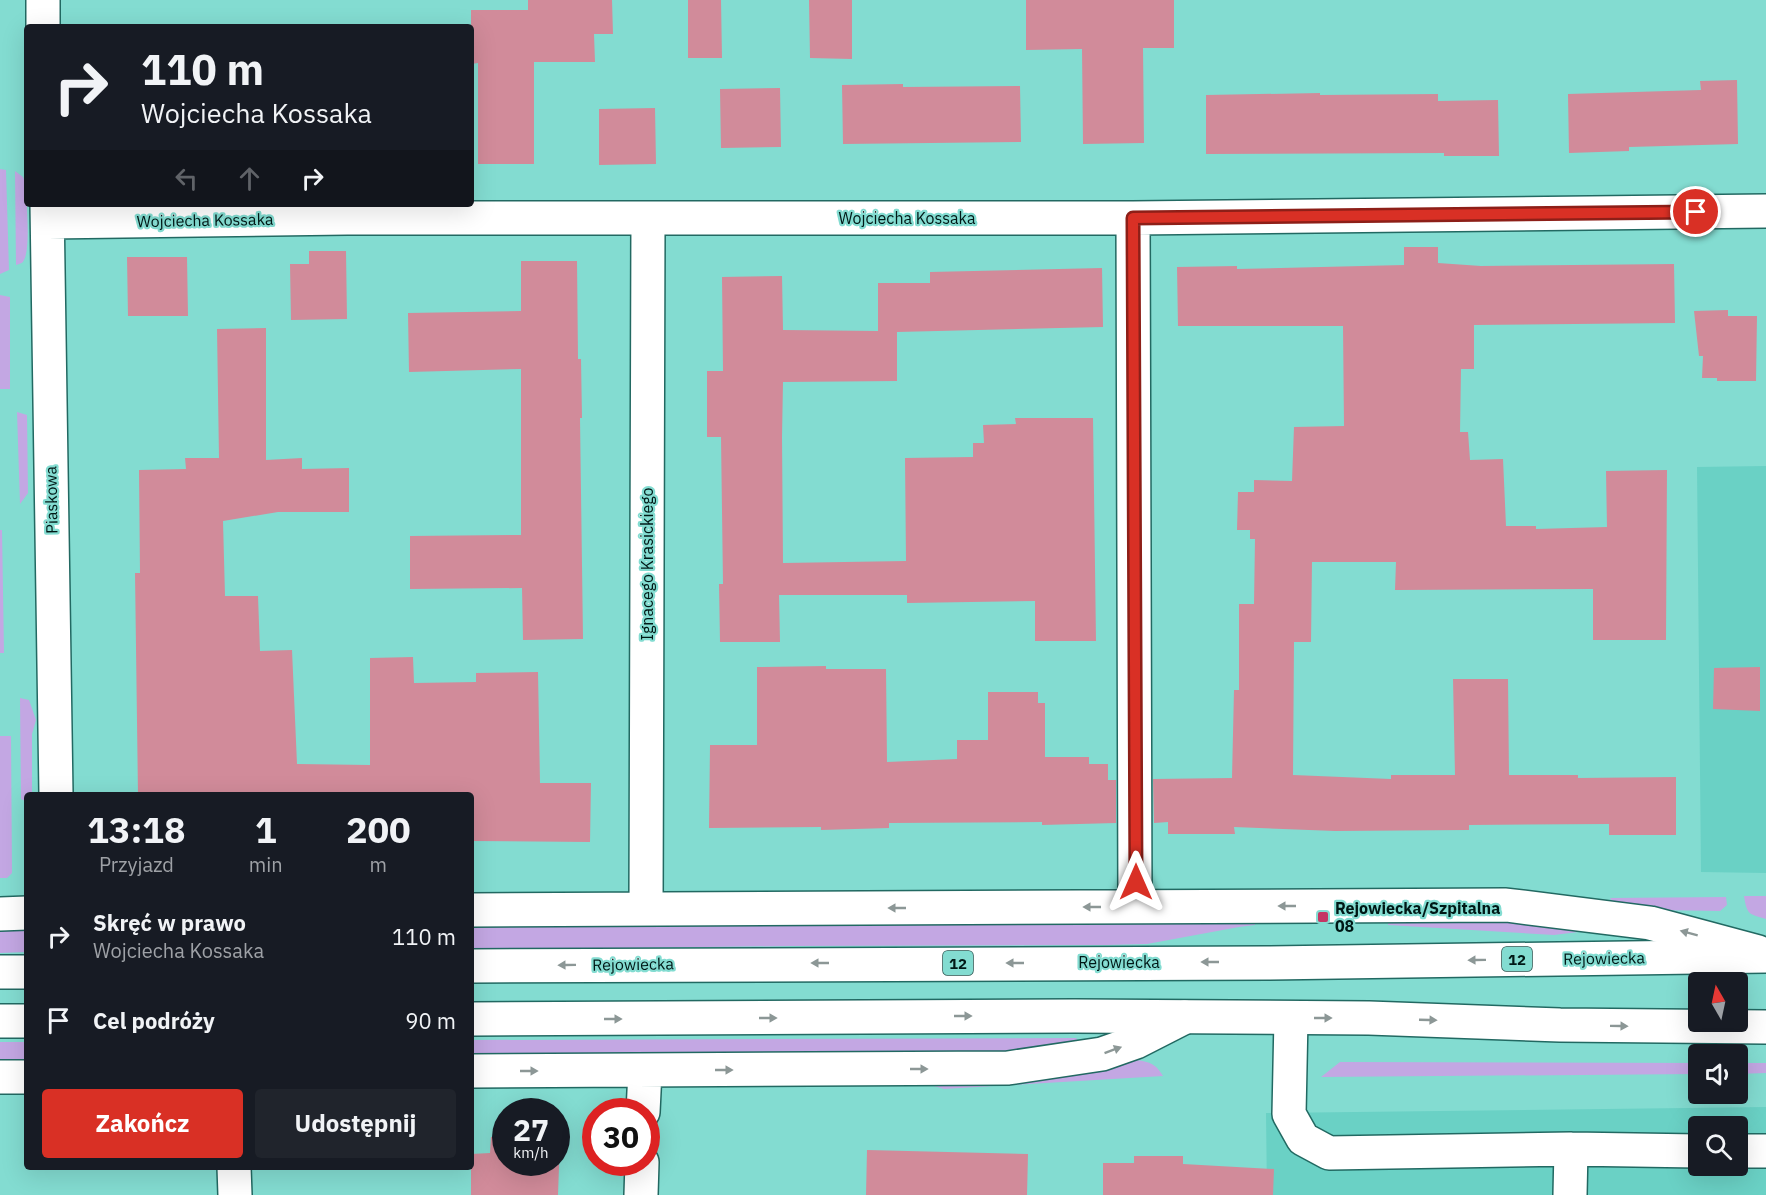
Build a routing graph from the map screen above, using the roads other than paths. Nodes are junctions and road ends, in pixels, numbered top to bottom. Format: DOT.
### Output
graph roads {
  1 [pos="43,0"];
  2 [pos="43,24"];
  3 [pos="1766,211"];
  4 [pos="47,213"];
  5 [pos="648,218"];
  6 [pos="1133,218"];
  7 [pos="56,792"];
  8 [pos="1135,906"];
  9 [pos="646,909"];
  10 [pos="474,910"];
  11 [pos="0,914"];
  12 [pos="24,914"];
  13 [pos="1766,955"];
  14 [pos="474,966"];
  15 [pos="0,972"];
  16 [pos="24,972"];
  17 [pos="1185,1017"];
  18 [pos="1291,1018"];
  19 [pos="474,1019"];
  20 [pos="0,1021"];
  21 [pos="24,1021"];
  22 [pos="1766,1027"];
  23 [pos="474,1071"];
  24 [pos="645,1071"];
  25 [pos="0,1077"];
  26 [pos="24,1077"];
  27 [pos="644,1098"];
  28 [pos="1570,1149"];
  29 [pos="1688,1151"];
  30 [pos="1748,1151"];
  31 [pos="1766,1151"];
  32 [pos="234,1170"];
  33 [pos="642,1176"];
  34 [pos="235,1195"];
  35 [pos="641,1195"];
  36 [pos="1570,1195"];
  1 -- 2 [label="main road"];
  3 -- 6 [label="main road, Wojciecha Kossaka"];
  4 -- 5 [label="main road, Wojciecha Kossaka"];
  4 -- 7 [label="main road, Piaskowa"];
  5 -- 6 [label="main road, Wojciecha Kossaka"];
  5 -- 9 [label="main road, Ignacego Krasickiego"];
  6 -- 8 [label="main road"];
  8 -- 9 [label="main road, one-way"];
  13 -- 8 [label="main road, one-way"];
  9 -- 10 [label="main road"];
  11 -- 12 [label="main road"];
  13 -- 14 [label="main road, Rejowiecka / 12, one-way"];
  15 -- 16 [label="main road"];
  17 -- 18 [label="main road"];
  19 -- 17 [label="main road, one-way"];
  24 -- 17 [label="main road, one-way"];
  18 -- 22 [label="main road, one-way"];
  18 -- 28 [label="main road"];
  20 -- 21 [label="main road"];
  23 -- 24 [label="main road, one-way"];
  24 -- 27 [label="main road"];
  25 -- 26 [label="main road"];
  28 -- 29 [label="main road"];
  28 -- 36 [label="main road"];
  30 -- 31 [label="main road"];
  32 -- 34 [label="main road"];
  33 -- 35 [label="main road"];
}
